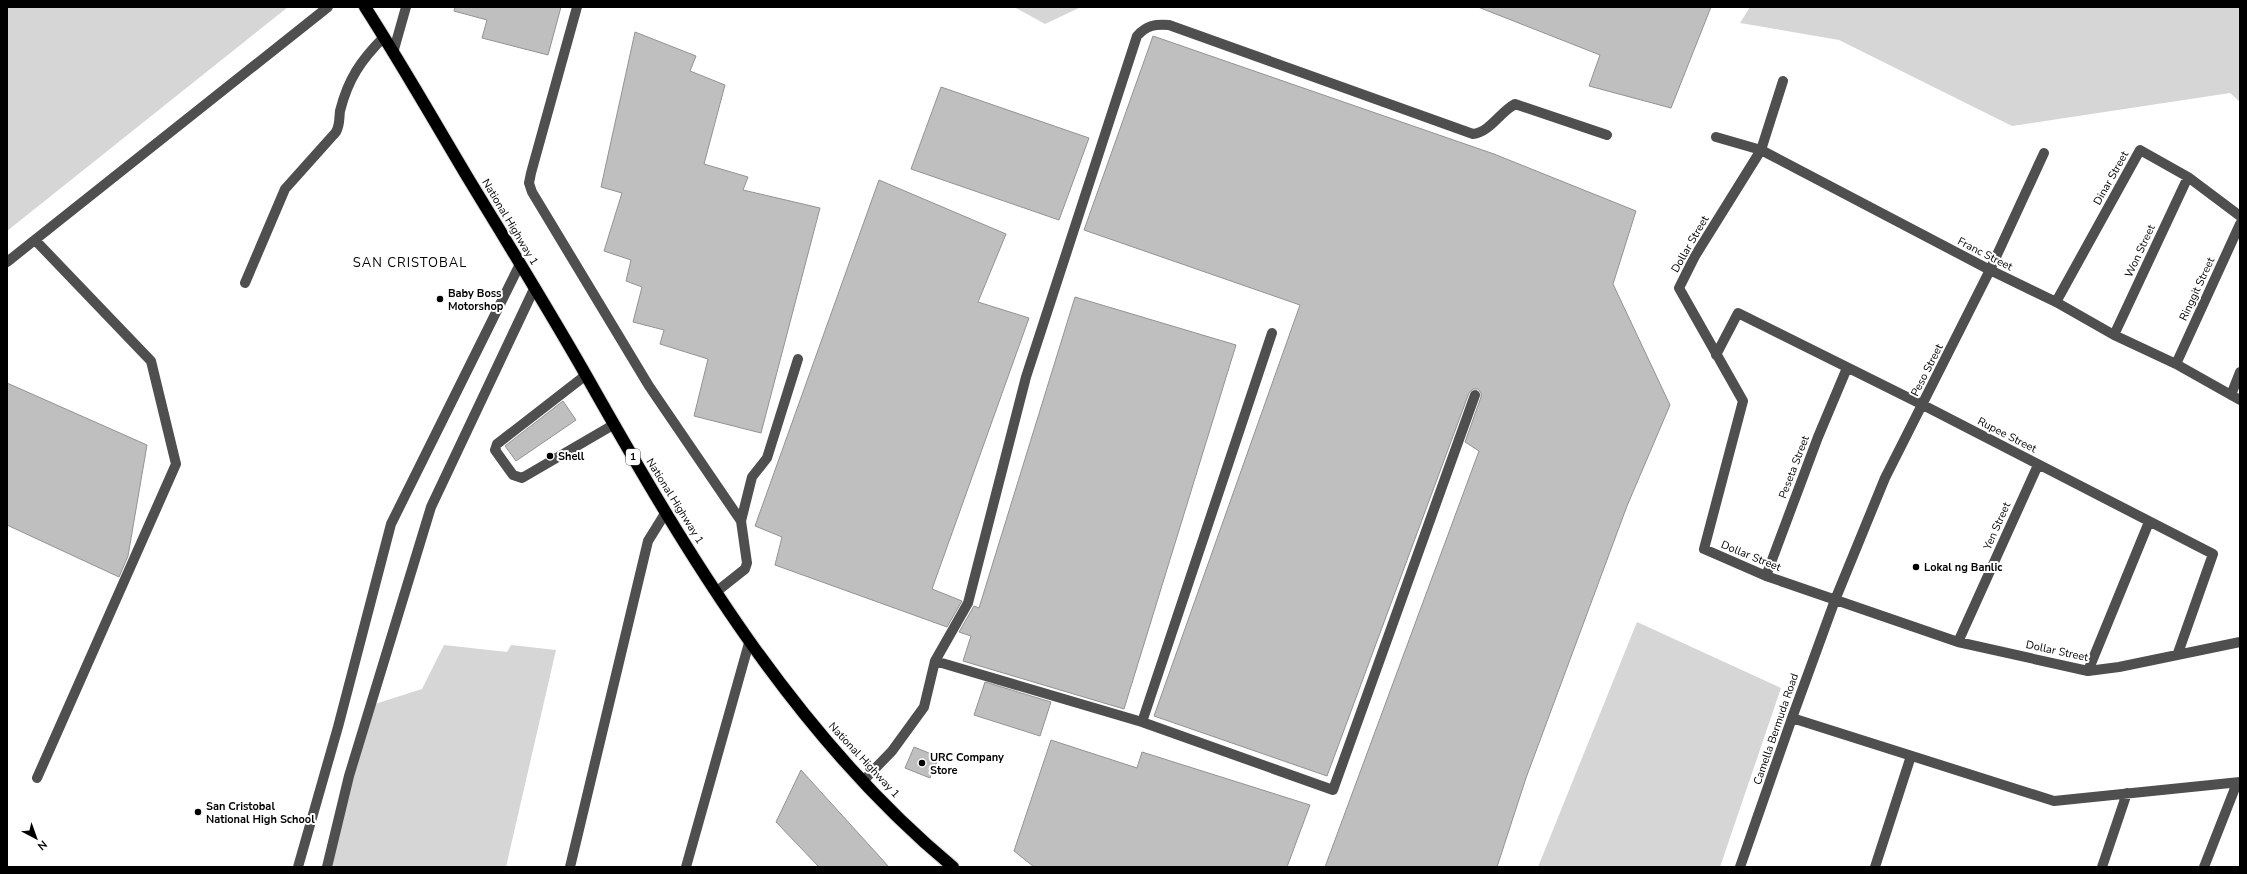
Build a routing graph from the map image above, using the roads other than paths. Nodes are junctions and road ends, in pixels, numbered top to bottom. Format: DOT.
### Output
graph roads {
  1 [pos="328,7"];
  2 [pos="365,7"];
  3 [pos="406,7"];
  4 [pos="577,7"];
  5 [pos="384,37"];
  6 [pos="393,53"];
  7 [pos="1783,81"];
  8 [pos="1607,135"];
  9 [pos="1716,137"];
  10 [pos="1761,150"];
  11 [pos="2044,153"];
  12 [pos="2188,177"];
  13 [pos="2240,216"];
  14 [pos="2240,224"];
  15 [pos="35,240"];
  16 [pos="7,262"];
  17 [pos="520,264"];
  18 [pos="1990,270"];
  19 [pos="245,283"];
  20 [pos="534,289"];
  21 [pos="2056,302"];
  22 [pos="1272,333"];
  23 [pos="2114,335"];
  24 [pos="1716,355"];
  25 [pos="798,359"];
  26 [pos="2176,364"];
  27 [pos="1847,368"];
  28 [pos="2240,372"];
  29 [pos="586,375"];
  30 [pos="1475,395"];
  31 [pos="2231,395"];
  32 [pos="2240,400"];
  33 [pos="1923,405"];
  34 [pos="613,425"];
  35 [pos="2038,465"];
  36 [pos="666,512"];
  37 [pos="741,521"];
  38 [pos="2149,522"];
  39 [pos="1766,576"];
  40 [pos="716,592"];
  41 [pos="1835,600"];
  42 [pos="1958,642"];
  43 [pos="2240,642"];
  44 [pos="749,643"];
  45 [pos="2178,653"];
  46 [pos="935,661"];
  47 [pos="2088,671"];
  48 [pos="1792,718"];
  49 [pos="1142,722"];
  50 [pos="1911,756"];
  51 [pos="37,778"];
  52 [pos="863,781"];
  53 [pos="2238,782"];
  54 [pos="2127,793"];
  55 [pos="298,867"];
  56 [pos="327,867"];
  57 [pos="570,867"];
  58 [pos="686,867"];
  59 [pos="953,867"];
  60 [pos="1740,867"];
  61 [pos="1875,867"];
  62 [pos="2102,867"];
  63 [pos="2204,867"];
  1 -- 15 [label="street"];
  2 -- 5 [label="highway, National Highway 1 / 1"];
  3 -- 6 [label="street"];
  4 -- 37 [label="street"];
  5 -- 6 [label="highway, National Highway 1 / 1"];
  5 -- 19 [label="street"];
  6 -- 17 [label="highway, National Highway 1 / 1"];
  7 -- 10 [label="street, Dollar Street"];
  8 -- 46 [label="street"];
  9 -- 10 [label="street, Franc Street"];
  10 -- 18 [label="street, Franc Street"];
  10 -- 24 [label="street, Dollar Street"];
  11 -- 18 [label="street, Peso Street"];
  12 -- 13 [label="street, Dinar Street"];
  12 -- 21 [label="street, Dinar Street"];
  12 -- 23 [label="street, Won Street"];
  14 -- 26 [label="street, Ringgit Street"];
  15 -- 16 [label="street"];
  15 -- 51 [label="street"];
  17 -- 20 [label="highway, National Highway 1 / 1"];
  17 -- 55 [label="street"];
  18 -- 21 [label="street, Franc Street"];
  18 -- 33 [label="street, Peso Street"];
  20 -- 29 [label="highway, National Highway 1 / 1"];
  20 -- 56 [label="street"];
  21 -- 23 [label="street, Franc Street"];
  22 -- 49 [label="street"];
  23 -- 26 [label="street, Franc Street"];
  24 -- 27 [label="street, Rupee Street"];
  24 -- 39 [label="street, Dollar Street"];
  25 -- 37 [label="street"];
  26 -- 31 [label="street, Franc Street"];
  27 -- 33 [label="street, Rupee Street"];
  27 -- 39 [label="street, Peseta Street"];
  28 -- 31 [label="street"];
  29 -- 34 [label="highway, National Highway 1 / 1"];
  29 -- 34 [label="street"];
  30 -- 49 [label="street"];
  31 -- 32 [label="street, Franc Street"];
  33 -- 35 [label="street, Rupee Street"];
  33 -- 41 [label="street, Peso Street"];
  34 -- 36 [label="highway, National Highway 1 / 1"];
  35 -- 38 [label="street, Rupee Street"];
  35 -- 42 [label="street, Yen Street"];
  36 -- 40 [label="highway, National Highway 1 / 1"];
  36 -- 57 [label="street"];
  37 -- 40 [label="street"];
  38 -- 45 [label="street, Rupee Street"];
  38 -- 47 [label="street"];
  39 -- 41 [label="street, Dollar Street"];
  40 -- 44 [label="highway, National Highway 1 / 1"];
  41 -- 42 [label="street, Dollar Street"];
  41 -- 48 [label="street, Camella Bermuda Road"];
  42 -- 47 [label="street, Dollar Street"];
  43 -- 45 [label="street, Dollar Street"];
  44 -- 52 [label="highway, National Highway 1 / 1"];
  44 -- 58 [label="street"];
  45 -- 47 [label="street, Dollar Street"];
  46 -- 49 [label="street"];
  46 -- 52 [label="street"];
  48 -- 50 [label="street"];
  48 -- 60 [label="street, Camella Bermuda Road"];
  50 -- 54 [label="street"];
  50 -- 61 [label="street"];
  52 -- 59 [label="highway, National Highway 1 / 1"];
  53 -- 54 [label="street"];
  53 -- 63 [label="street"];
  54 -- 62 [label="street"];
}
